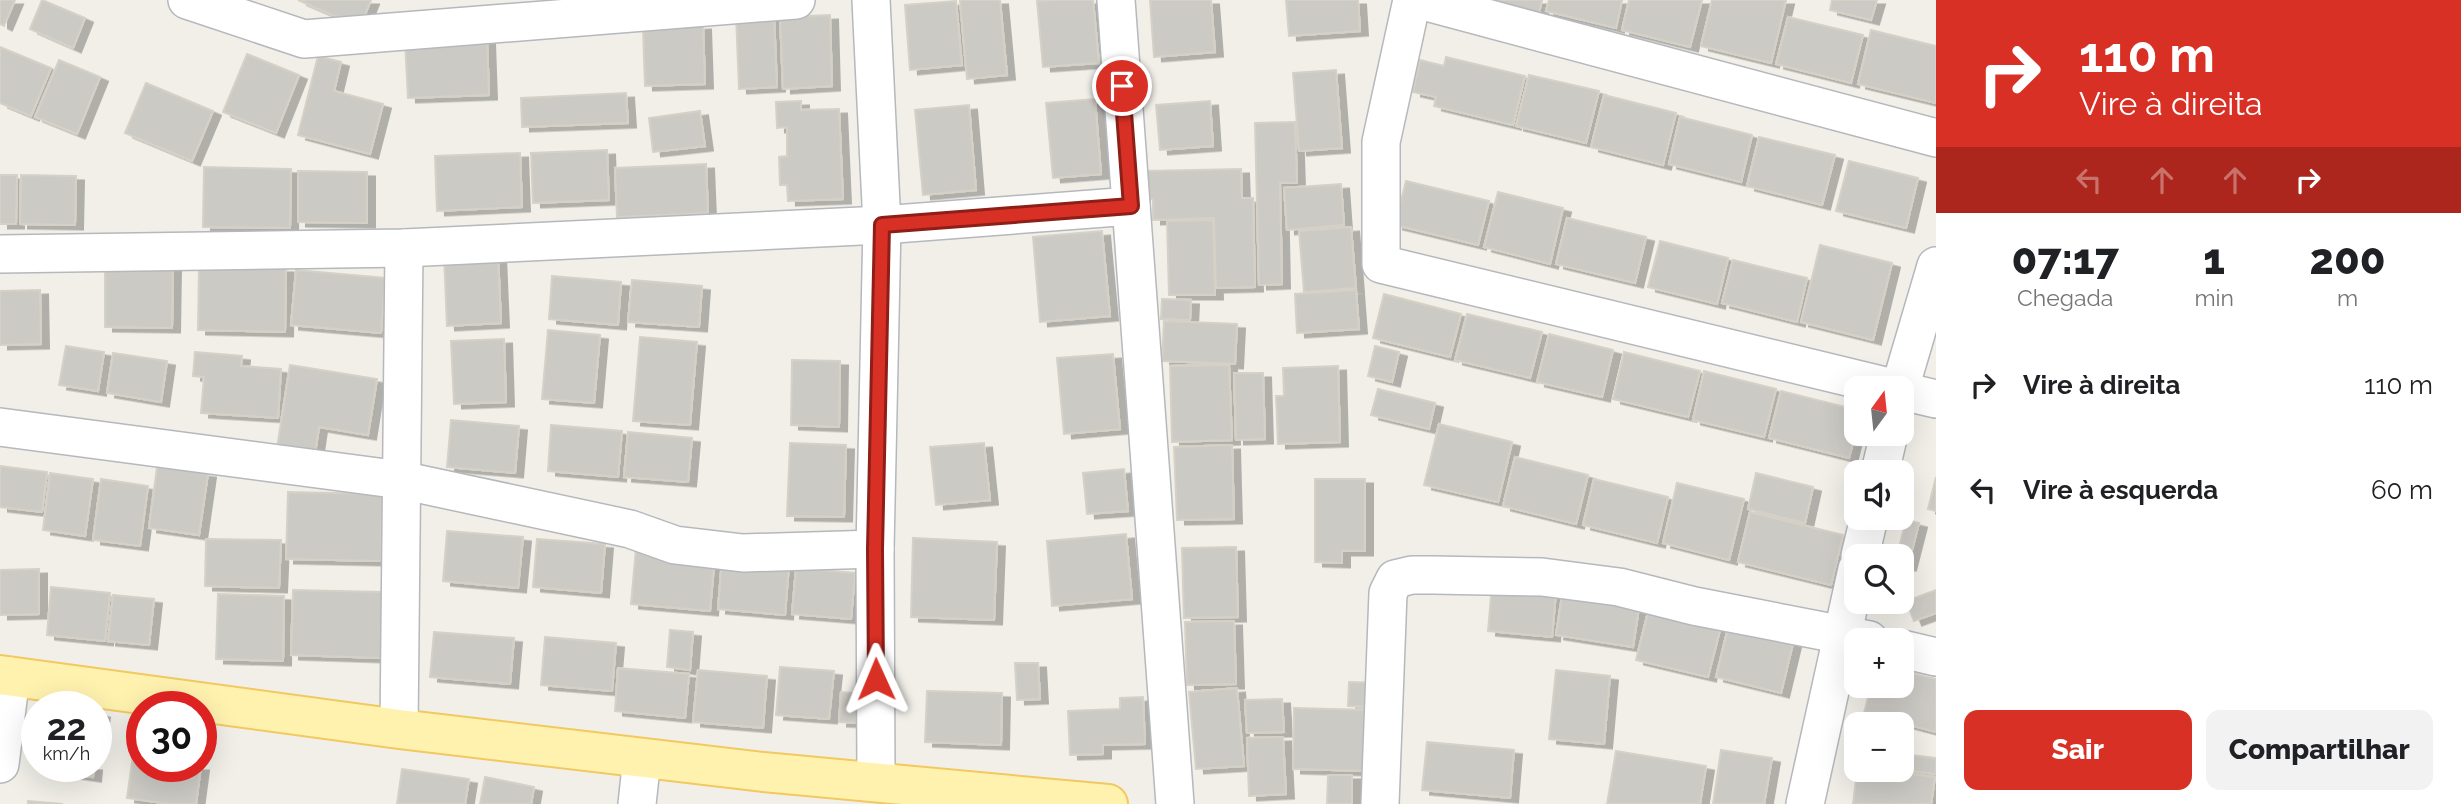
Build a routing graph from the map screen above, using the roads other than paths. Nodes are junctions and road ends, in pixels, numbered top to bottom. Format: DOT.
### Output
graph roads {
  1 [pos="187,0"];
  2 [pos="796,0"];
  3 [pos="871,0"];
  4 [pos="1116,0"];
  5 [pos="1412,0"];
  6 [pos="1419,0"];
  7 [pos="1936,138"];
  8 [pos="1131,206"];
  9 [pos="882,225"];
  10 [pos="404,248"];
  11 [pos="0,254"];
  12 [pos="1936,266"];
  13 [pos="1844,376"];
  14 [pos="1905,376"];
  15 [pos="1914,393"];
  16 [pos="1936,399"];
  17 [pos="0,427"];
  18 [pos="401,480"];
  19 [pos="875,549"];
  20 [pos="1844,635"];
  21 [pos="1914,652"];
  22 [pos="1936,657"];
  23 [pos="1844,674"];
  24 [pos="6,676"];
  25 [pos="399,729"];
  26 [pos="642,758"];
  27 [pos="0,764"];
  28 [pos="876,782"];
  29 [pos="637,804"];
  30 [pos="1108,804"];
  31 [pos="1175,804"];
  32 [pos="1380,804"];
  33 [pos="1805,804"];
  1 -- 2 [label="street"];
  3 -- 9 [label="street"];
  4 -- 8 [label="street"];
  5 -- 13 [label="street"];
  6 -- 7 [label="street"];
  8 -- 9 [label="street"];
  8 -- 31 [label="street"];
  9 -- 10 [label="street"];
  9 -- 19 [label="street"];
  10 -- 11 [label="street"];
  10 -- 18 [label="street"];
  12 -- 14 [label="street"];
  15 -- 16 [label="street"];
  17 -- 18 [label="street"];
  18 -- 19 [label="street"];
  18 -- 25 [label="street"];
  19 -- 28 [label="street"];
  20 -- 32 [label="street"];
  21 -- 22 [label="street"];
  23 -- 33 [label="street"];
  24 -- 25 [label="main road"];
  24 -- 27 [label="street"];
  25 -- 26 [label="main road"];
  26 -- 28 [label="main road"];
  26 -- 29 [label="street"];
  28 -- 30 [label="main road"];
}
